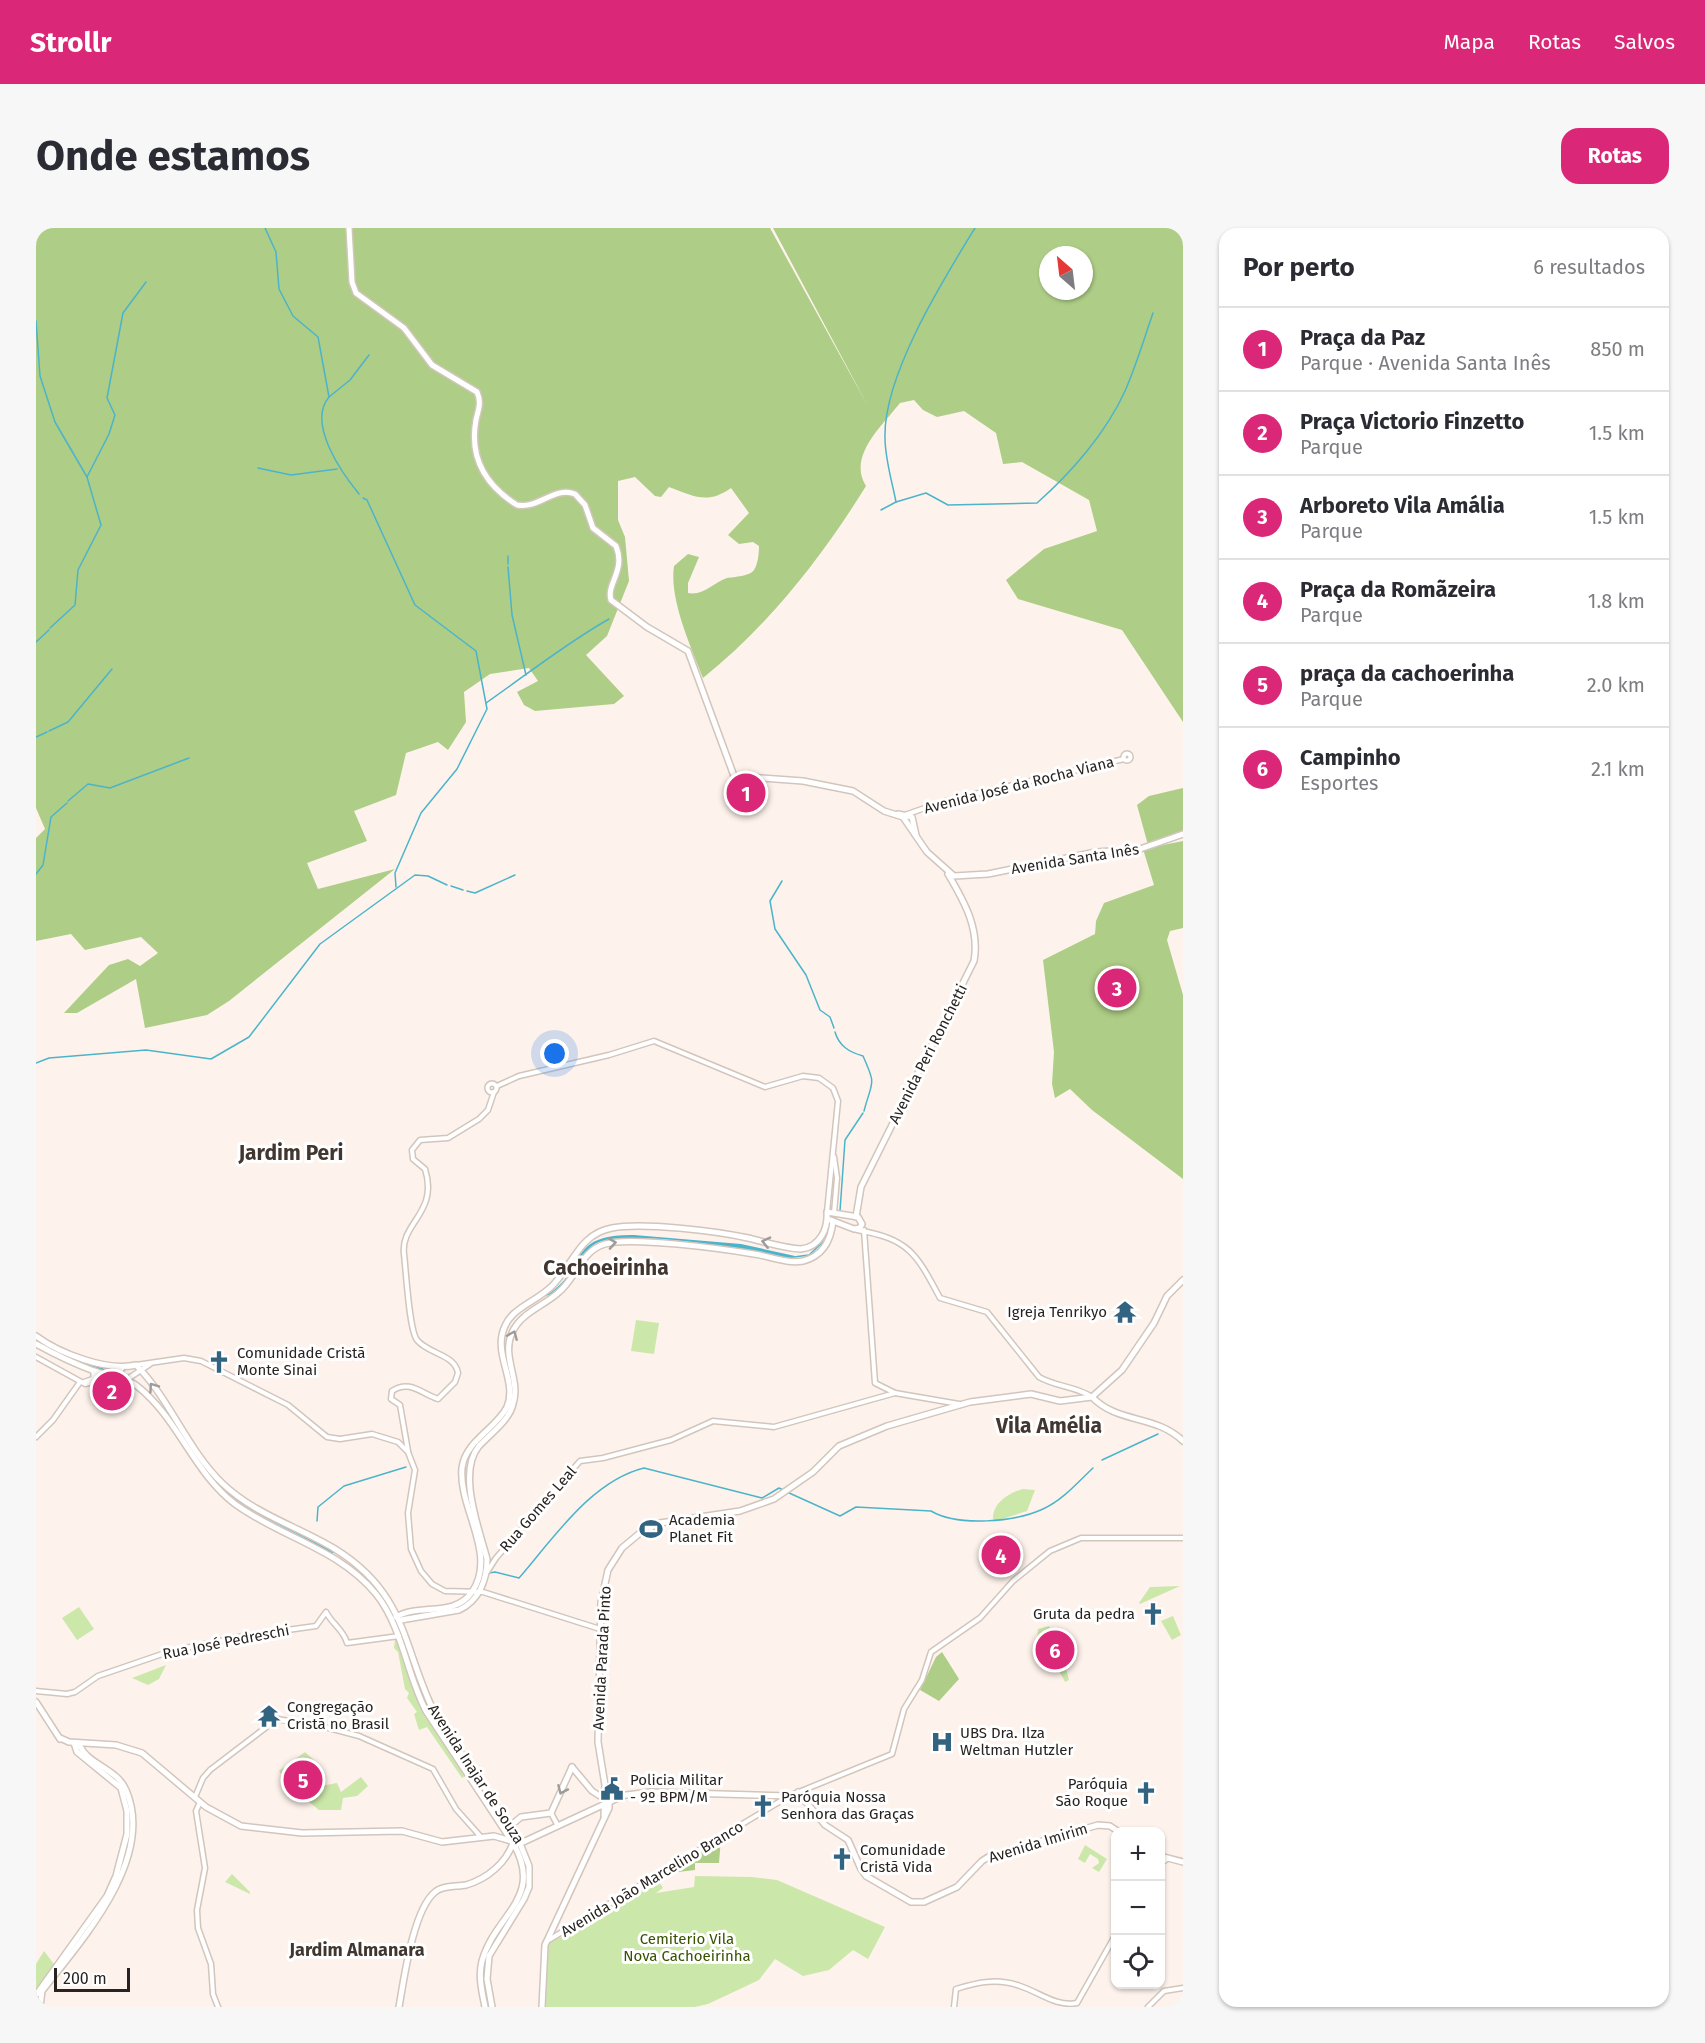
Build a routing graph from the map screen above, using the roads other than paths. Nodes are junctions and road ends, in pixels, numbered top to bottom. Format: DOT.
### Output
graph roads {
  1 [pos="349,228"];
  2 [pos="1124,759"];
  3 [pos="901,815"];
  4 [pos="913,816"];
  5 [pos="906,822"];
  6 [pos="1183,834"];
  7 [pos="916,835"];
  8 [pos="946,870"];
  9 [pos="956,875"];
  10 [pos="956,886"];
  11 [pos="497,1086"];
  12 [pos="494,1092"];
  13 [pos="834,1153"];
  14 [pos="829,1192"];
  15 [pos="836,1193"];
  16 [pos="831,1212"];
  17 [pos="855,1217"];
  18 [pos="830,1221"];
  19 [pos="862,1224"];
  20 [pos="843,1226"];
  21 [pos="854,1228"];
  22 [pos="865,1231"];
  23 [pos="831,1234"];
  24 [pos="794,1248"];
  25 [pos="806,1248"];
  26 [pos="809,1259"];
  27 [pos="792,1262"];
  28 [pos="1183,1280"];
  29 [pos="536,1297"];
  30 [pos="538,1307"];
  31 [pos="519,1308"];
  32 [pos="526,1316"];
  33 [pos="36,1336"];
  34 [pos="36,1344"];
  35 [pos="36,1358"];
  36 [pos="151,1363"];
  37 [pos="136,1365"];
  38 [pos="123,1368"];
  39 [pos="94,1371"];
  40 [pos="141,1371"];
  41 [pos="108,1375"];
  42 [pos="116,1377"];
  43 [pos="94,1380"];
  44 [pos="126,1380"];
  45 [pos="80,1382"];
  46 [pos="895,1393"];
  47 [pos="1092,1397"];
  48 [pos="959,1404"];
  49 [pos="405,1432"];
  50 [pos="36,1437"];
  51 [pos="1183,1441"];
  52 [pos="403,1446"];
  53 [pos="408,1452"];
  54 [pos="1183,1538"];
  55 [pos="495,1558"];
  56 [pos="487,1559"];
  57 [pos="479,1567"];
  58 [pos="487,1571"];
  59 [pos="476,1590"];
  60 [pos="462,1592"];
  61 [pos="467,1602"];
  62 [pos="400,1618"];
  63 [pos="393,1621"];
  64 [pos="600,1629"];
  65 [pos="399,1636"];
  66 [pos="419,1674"];
  67 [pos="412,1677"];
  68 [pos="36,1691"];
  69 [pos="36,1702"];
  70 [pos="61,1740"];
  71 [pos="76,1746"];
  72 [pos="186,1792"];
  73 [pos="798,1792"];
  74 [pos="597,1795"];
  75 [pos="789,1796"];
  76 [pos="194,1798"];
  77 [pos="607,1799"];
  78 [pos="806,1802"];
  79 [pos="200,1805"];
  80 [pos="490,1809"];
  81 [pos="596,1810"];
  82 [pos="551,1813"];
  83 [pos="486,1815"];
  84 [pos="502,1816"];
  85 [pos="604,1816"];
  86 [pos="509,1826"];
  87 [pos="558,1827"];
  88 [pos="1112,1827"];
  89 [pos="503,1835"];
  90 [pos="481,1837"];
  91 [pos="513,1842"];
  92 [pos="521,1843"];
  93 [pos="518,1850"];
  94 [pos="509,1853"];
  95 [pos="1165,1858"];
  96 [pos="1183,1862"];
  97 [pos="1115,1935"];
  98 [pos="546,1941"];
  99 [pos="484,1982"];
  100 [pos="1183,1988"];
  101 [pos="38,1997"];
  102 [pos="37,2006"];
  103 [pos="218,2007"];
  104 [pos="399,2007"];
  105 [pos="485,2007"];
  106 [pos="492,2007"];
  107 [pos="542,2007"];
  108 [pos="954,2007"];
  109 [pos="1148,2007"];
  1 -- 3 [label="main road"];
  2 -- 4 [label="street, Avenida José da Rocha Viana"];
  3 -- 4 [label="main road"];
  3 -- 5 [label="main road, Avenida Santa Inês"];
  4 -- 5 [label="main road"];
  4 -- 7 [label="main road, Avenida Santa Inês"];
  5 -- 7 [label="main road, Avenida Santa Inês"];
  6 -- 9 [label="main road, Avenida Santa Inês"];
  7 -- 8 [label="main road, Avenida Santa Inês"];
  8 -- 9 [label="main road, Avenida Santa Inês"];
  8 -- 10 [label="main road"];
  9 -- 10 [label="main road"];
  10 -- 17 [label="main road, Avenida Peri Ronchetti"];
  11 -- 12 [label="street"];
  11 -- 12 [label="street"];
  11 -- 13 [label="street"];
  12 -- 49 [label="street"];
  13 -- 14 [label="street"];
  13 -- 15 [label="street"];
  14 -- 15 [label="street"];
  14 -- 16 [label="street"];
  15 -- 16 [label="street"];
  16 -- 17 [label="main road"];
  16 -- 18 [label="main road"];
  17 -- 19 [label="main road"];
  17 -- 21 [label="main road, Avenida Peri Ronchetti"];
  18 -- 20 [label="main road"];
  18 -- 23 [label="main road"];
  18 -- 25 [label="main road"];
  19 -- 21 [label="main road"];
  19 -- 22 [label="street"];
  20 -- 21 [label="main road"];
  20 -- 23 [label="main road"];
  21 -- 22 [label="street"];
  22 -- 46 [label="street"];
  22 -- 47 [label="street"];
  23 -- 26 [label="main road"];
  24 -- 25 [label="main road"];
  24 -- 27 [label="main road"];
  24 -- 29 [label="main road, one-way"];
  25 -- 26 [label="main road"];
  26 -- 27 [label="main road"];
  30 -- 27 [label="main road, one-way"];
  28 -- 47 [label="main road"];
  29 -- 30 [label="main road"];
  29 -- 31 [label="main road"];
  30 -- 32 [label="main road"];
  31 -- 32 [label="main road"];
  31 -- 57 [label="main road"];
  56 -- 32 [label="main road, one-way"];
  33 -- 38 [label="main road"];
  34 -- 39 [label="main road"];
  35 -- 45 [label="street"];
  36 -- 37 [label="street"];
  36 -- 40 [label="street"];
  36 -- 52 [label="street"];
  37 -- 38 [label="main road"];
  37 -- 40 [label="main road, Avenida Inajar de Souza"];
  38 -- 41 [label="street"];
  38 -- 42 [label="street"];
  38 -- 44 [label="main road"];
  39 -- 41 [label="main road"];
  39 -- 43 [label="main road"];
  40 -- 44 [label="street"];
  62 -- 40 [label="main road, Avenida Inajar de Souza, one-way"];
  41 -- 42 [label="main road"];
  41 -- 43 [label="street"];
  42 -- 44 [label="main road"];
  42 -- 45 [label="street"];
  43 -- 45 [label="street"];
  44 -- 63 [label="main road, Avenida Inajar de Souza"];
  45 -- 50 [label="street"];
  46 -- 48 [label="street"];
  46 -- 55 [label="street, Rua Gomes Leal"];
  47 -- 48 [label="main road, Avenida Parada Pinto"];
  47 -- 51 [label="main road"];
  48 -- 64 [label="main road, Avenida Parada Pinto"];
  49 -- 52 [label="street"];
  49 -- 53 [label="street"];
  52 -- 53 [label="street"];
  53 -- 60 [label="street"];
  54 -- 73 [label="street, Avenida João Marcelino Branco"];
  55 -- 56 [label="street, Rua Gomes Leal"];
  55 -- 58 [label="street, Rua Gomes Leal"];
  56 -- 57 [label="street, Rua Gomes Leal"];
  56 -- 58 [label="main road"];
  57 -- 58 [label="main road"];
  57 -- 59 [label="main road"];
  58 -- 59 [label="main road"];
  59 -- 60 [label="street"];
  59 -- 61 [label="main road"];
  59 -- 64 [label="street"];
  60 -- 61 [label="main road"];
  61 -- 62 [label="main road"];
  62 -- 63 [label="main road"];
  62 -- 66 [label="main road, Avenida Inajar de Souza"];
  63 -- 65 [label="main road, Avenida Inajar de Souza"];
  64 -- 77 [label="main road, Avenida Parada Pinto"];
  65 -- 67 [label="main road, Avenida Inajar de Souza"];
  65 -- 68 [label="street, Rua José Pedreschi"];
  66 -- 67 [label="main road"];
  66 -- 84 [label="main road, Avenida Inajar de Souza"];
  67 -- 80 [label="main road, Avenida Inajar de Souza"];
  69 -- 70 [label="main road"];
  70 -- 71 [label="main road"];
  70 -- 71 [label="main road"];
  71 -- 72 [label="main road"];
  71 -- 101 [label="main road"];
  72 -- 76 [label="main road"];
  72 -- 79 [label="main road"];
  73 -- 75 [label="street, Avenida João Marcelino Branco"];
  73 -- 78 [label="main road, Avenida Imirim"];
  74 -- 77 [label="main road"];
  74 -- 81 [label="main road"];
  74 -- 82 [label="main road, one-way"];
  75 -- 77 [label="main road"];
  75 -- 78 [label="main road"];
  75 -- 98 [label="street, Avenida João Marcelino Branco"];
  76 -- 79 [label="main road"];
  76 -- 90 [label="street"];
  77 -- 81 [label="main road"];
  77 -- 85 [label="main road, Avenida Parada Pinto"];
  78 -- 88 [label="main road, Avenida Imirim"];
  79 -- 90 [label="main road"];
  79 -- 103 [label="street"];
  80 -- 83 [label="main road"];
  80 -- 84 [label="main road"];
  80 -- 89 [label="main road, Avenida Inajar de Souza"];
  81 -- 85 [label="main road"];
  81 -- 87 [label="main road"];
  82 -- 86 [label="main road"];
  82 -- 87 [label="street"];
  84 -- 86 [label="main road, Avenida Inajar de Souza"];
  85 -- 98 [label="main road, Avenida Parada Pinto"];
  86 -- 89 [label="main road"];
  86 -- 92 [label="main road, Avenida Inajar de Souza"];
  87 -- 92 [label="main road"];
  89 -- 90 [label="main road"];
  89 -- 91 [label="main road, Avenida Inajar de Souza"];
  91 -- 92 [label="main road"];
  91 -- 93 [label="main road, Avenida Inajar de Souza"];
  91 -- 94 [label="main road"];
  92 -- 99 [label="main road, Avenida Inajar de Souza"];
  93 -- 94 [label="main road"];
  93 -- 99 [label="main road, Avenida Inajar de Souza"];
  94 -- 104 [label="main road"];
  95 -- 96 [label="main road"];
  97 -- 108 [label="street"];
  98 -- 107 [label="main road"];
  99 -- 105 [label="main road, Avenida Inajar de Souza"];
  99 -- 106 [label="main road, Avenida Inajar de Souza"];
  100 -- 109 [label="street"];
  101 -- 102 [label="main road"];
}
